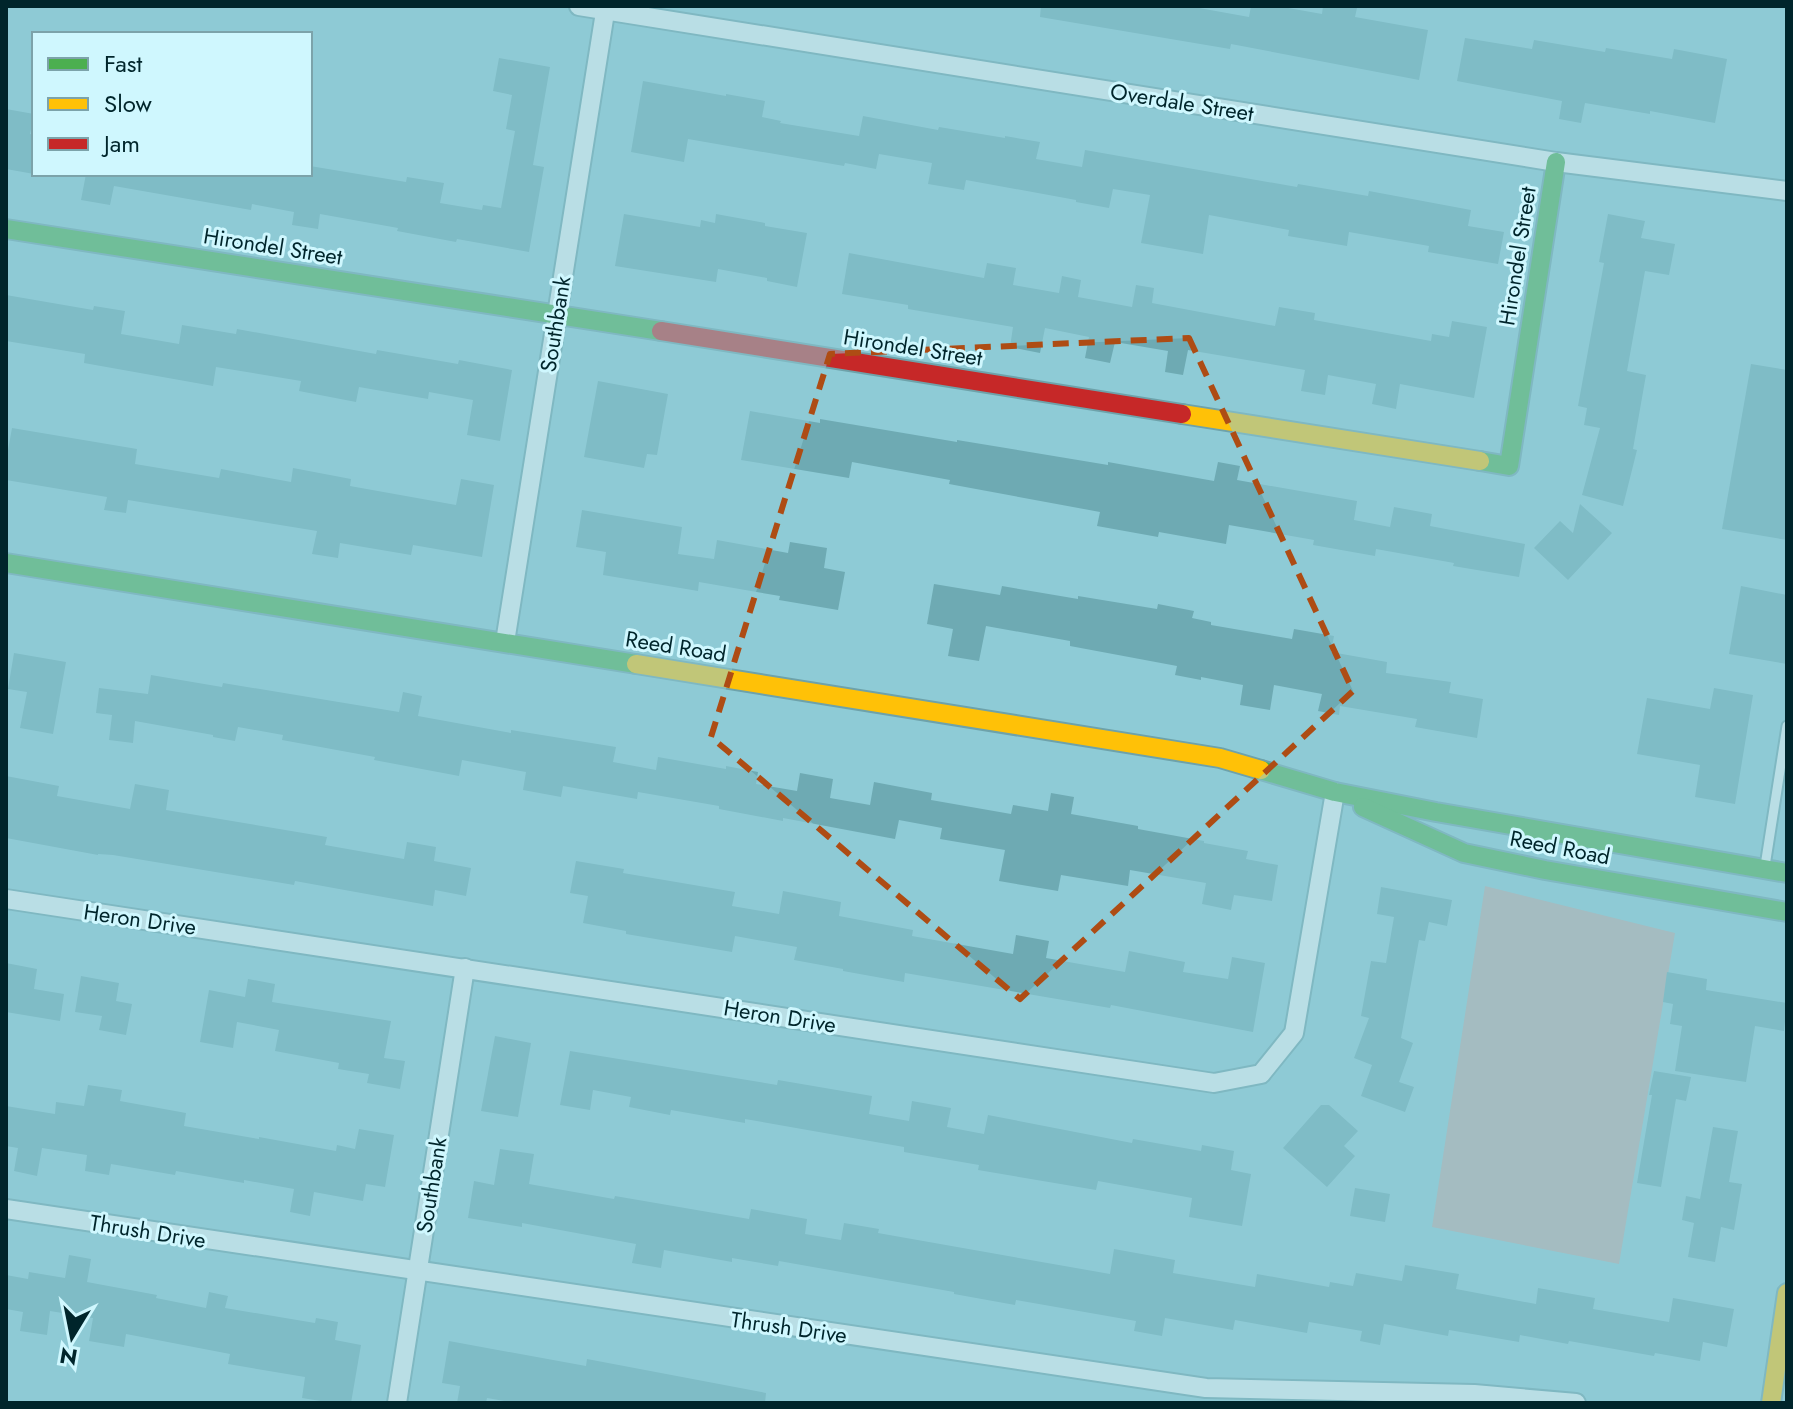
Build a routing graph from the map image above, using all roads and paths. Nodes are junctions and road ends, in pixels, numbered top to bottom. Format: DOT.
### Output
graph roads {
  1 [pos="579,6"];
  2 [pos="606,8"];
  3 [pos="1556,162"];
  4 [pos="1787,191"];
  5 [pos="6,229"];
  6 [pos="557,314"];
  7 [pos="6,563"];
  8 [pos="505,642"];
  9 [pos="1787,726"];
  10 [pos="1335,792"];
  11 [pos="1764,869"];
  12 [pos="1787,873"];
  13 [pos="6,899"];
  14 [pos="1787,912"];
  15 [pos="465,968"];
  16 [pos="6,1209"];
  17 [pos="418,1272"];
  18 [pos="1787,1293"];
  19 [pos="397,1403"];
  20 [pos="1576,1403"];
  21 [pos="1771,1403"];
  1 -- 2 [label="street, Overdale Street"];
  2 -- 3 [label="street, Overdale Street"];
  2 -- 6 [label="street, Southbank"];
  3 -- 4 [label="street, Overdale Street"];
  3 -- 6 [label="street, Hirondel Street"];
  5 -- 6 [label="street, Hirondel Street"];
  6 -- 8 [label="street, Southbank"];
  7 -- 8 [label="street, Reed Road"];
  8 -- 10 [label="street, Reed Road"];
  9 -- 11 [label="lane"];
  10 -- 11 [label="street, Reed Road"];
  10 -- 14 [label="street, Reed Road"];
  10 -- 15 [label="street, Heron Drive"];
  11 -- 12 [label="street, Reed Road"];
  13 -- 15 [label="street, Heron Drive"];
  15 -- 17 [label="street, Southbank"];
  16 -- 17 [label="street, Thrush Drive"];
  17 -- 19 [label="street, Southbank"];
  17 -- 20 [label="street, Thrush Drive"];
  18 -- 21 [label="street"];
}
